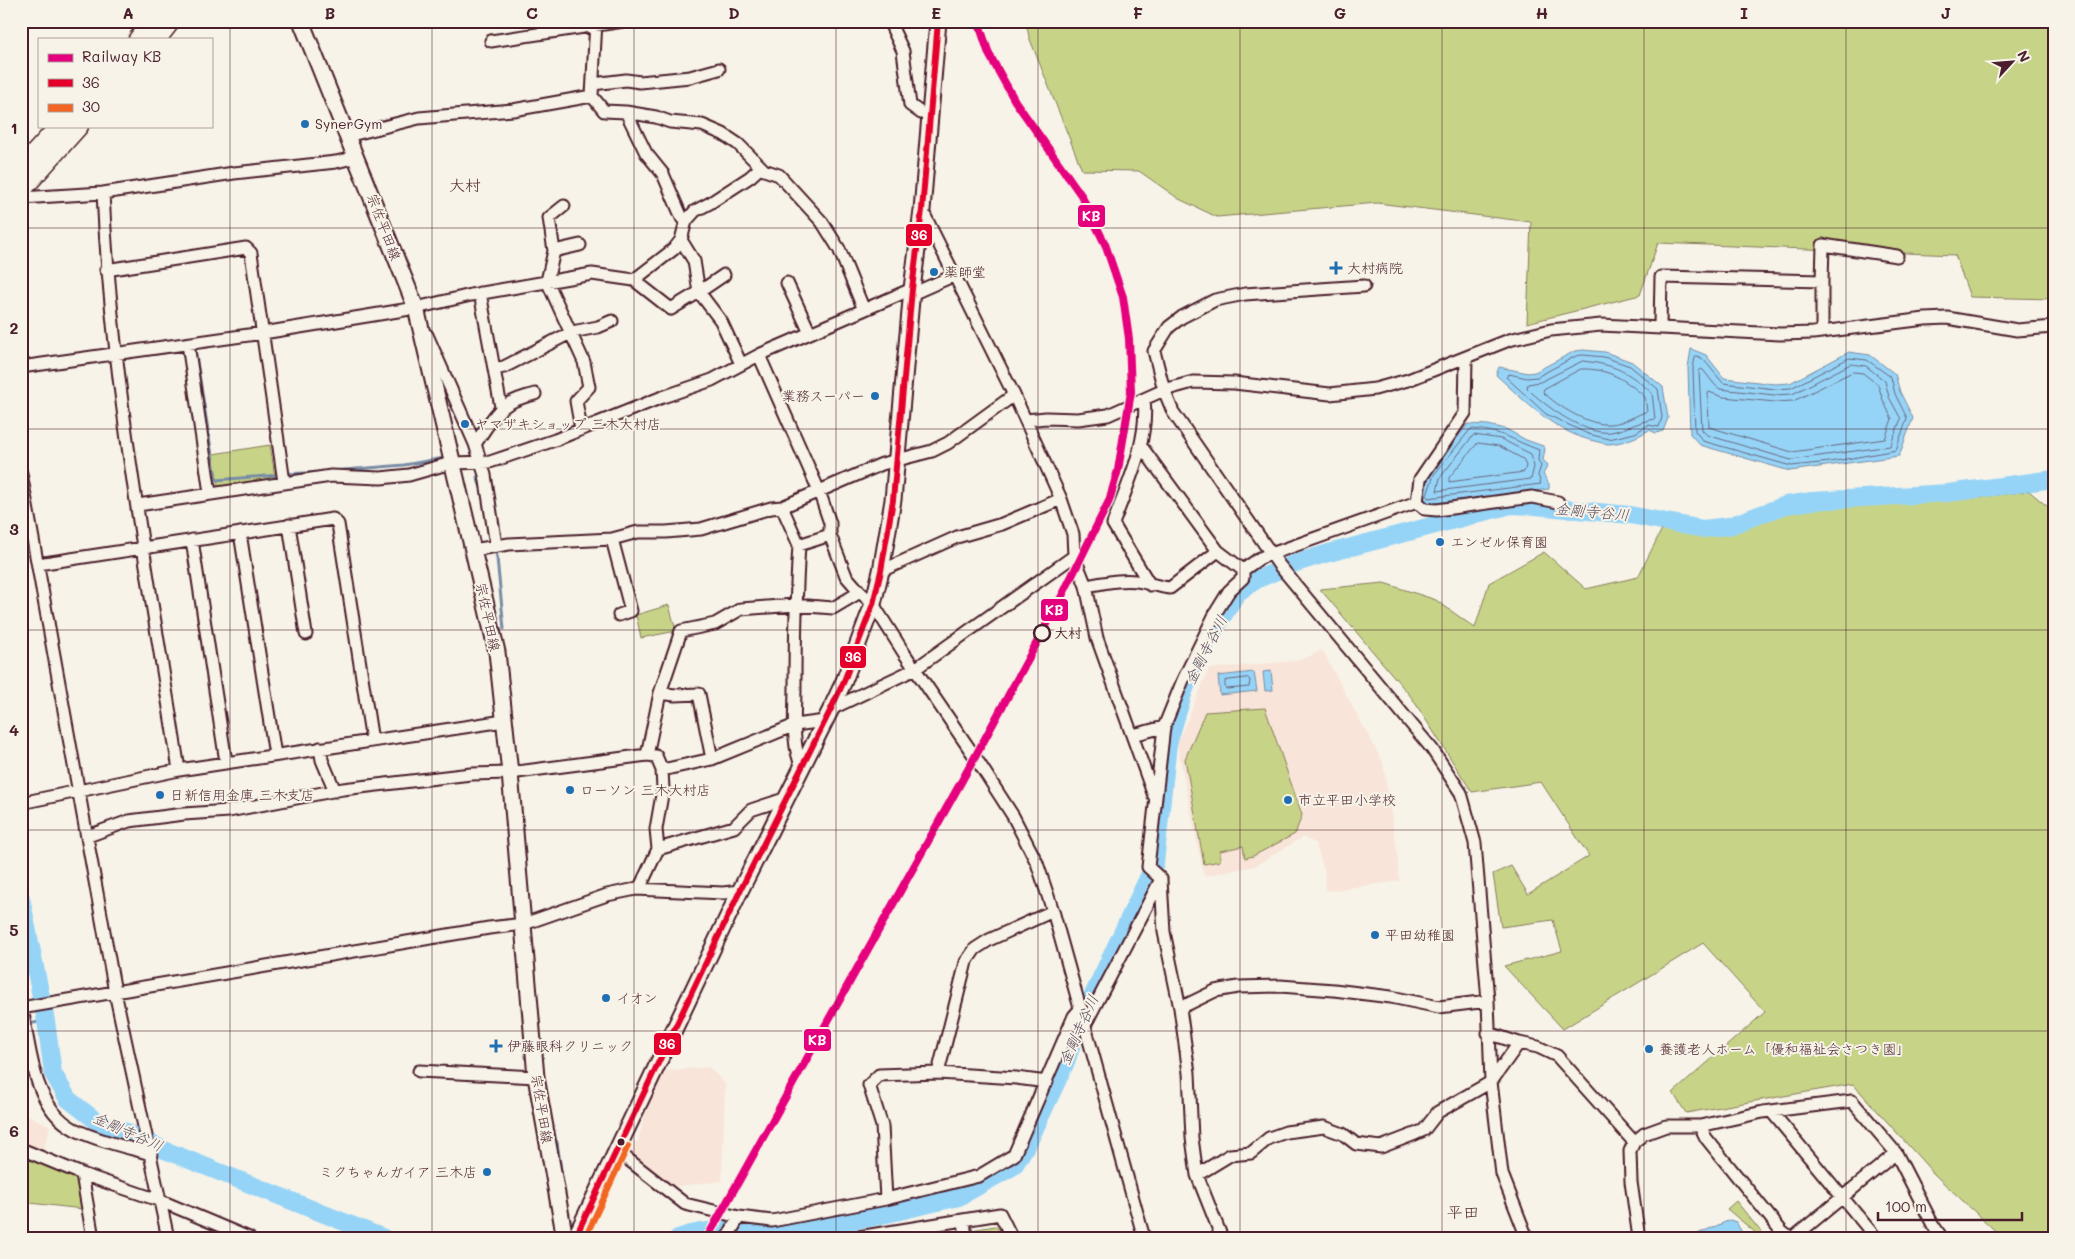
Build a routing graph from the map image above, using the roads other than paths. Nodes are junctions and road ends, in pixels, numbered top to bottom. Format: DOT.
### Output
graph roads {
  1 [pos="152,21"];
  2 [pos="171,21"];
  3 [pos="301,21"];
  4 [pos="624,21"];
  5 [pos="889,21"];
  6 [pos="938,21"];
  7 [pos="596,24"];
  8 [pos="139,38"];
  9 [pos="158,38"];
  10 [pos="491,41"];
  11 [pos="719,69"];
  12 [pos="593,90"];
  13 [pos="626,112"];
  14 [pos="929,115"];
  15 [pos="57,128"];
  16 [pos="77,128"];
  17 [pos="347,136"];
  18 [pos="357,157"];
  19 [pos="761,167"];
  20 [pos="21,168"];
  21 [pos="21,191"];
  22 [pos="102,193"];
  23 [pos="21,198"];
  24 [pos="564,206"];
  25 [pos="922,210"];
  26 [pos="686,221"];
  27 [pos="681,240"];
  28 [pos="580,245"];
  29 [pos="554,251"];
  30 [pos="1897,256"];
  31 [pos="106,270"];
  32 [pos="724,275"];
  33 [pos="954,275"];
  34 [pos="634,280"];
  35 [pos="547,281"];
  36 [pos="1822,281"];
  37 [pos="787,283"];
  38 [pos="1364,286"];
  39 [pos="699,292"];
  40 [pos="912,292"];
  41 [pos="480,293"];
  42 [pos="416,308"];
  43 [pos="864,310"];
  44 [pos="612,322"];
  45 [pos="1660,326"];
  46 [pos="2054,327"];
  47 [pos="1822,331"];
  48 [pos="572,332"];
  49 [pos="263,333"];
  50 [pos="810,333"];
  51 [pos="188,344"];
  52 [pos="115,354"];
  53 [pos="759,355"];
  54 [pos="1466,358"];
  55 [pos="741,364"];
  56 [pos="21,367"];
  57 [pos="494,369"];
  58 [pos="1164,390"];
  59 [pos="534,394"];
  60 [pos="1014,395"];
  61 [pos="1144,399"];
  62 [pos="500,407"];
  63 [pos="1026,420"];
  64 [pos="580,430"];
  65 [pos="476,444"];
  66 [pos="1140,446"];
  67 [pos="896,460"];
  68 [pos="481,462"];
  69 [pos="451,463"];
  70 [pos="21,473"];
  71 [pos="284,482"];
  72 [pos="819,491"];
  73 [pos="210,493"];
  74 [pos="1062,499"];
  75 [pos="1416,502"];
  76 [pos="1558,502"];
  77 [pos="138,506"];
  78 [pos="782,507"];
  79 [pos="25,519"];
  80 [pos="289,525"];
  81 [pos="240,533"];
  82 [pos="830,535"];
  83 [pos="192,540"];
  84 [pos="612,540"];
  85 [pos="496,545"];
  86 [pos="799,545"];
  87 [pos="144,547"];
  88 [pos="473,550"];
  89 [pos="1218,551"];
  90 [pos="1272,555"];
  91 [pos="1074,556"];
  92 [pos="38,564"];
  93 [pos="1243,570"];
  94 [pos="881,571"];
  95 [pos="1150,585"];
  96 [pos="1086,586"];
  97 [pos="860,592"];
  98 [pos="873,604"];
  99 [pos="795,605"];
  100 [pos="619,615"];
  101 [pos="306,634"];
  102 [pos="915,669"];
  103 [pos="660,693"];
  104 [pos="828,715"];
  105 [pos="504,721"];
  106 [pos="795,725"];
  107 [pos="1164,726"];
  108 [pos="1133,736"];
  109 [pos="372,741"];
  110 [pos="320,748"];
  111 [pos="275,755"];
  112 [pos="647,755"];
  113 [pos="712,759"];
  114 [pos="226,762"];
  115 [pos="802,767"];
  116 [pos="178,770"];
  117 [pos="662,770"];
  118 [pos="510,773"];
  119 [pos="79,791"];
  120 [pos="335,791"];
  121 [pos="1155,797"];
  122 [pos="787,798"];
  123 [pos="21,802"];
  124 [pos="88,836"];
  125 [pos="658,849"];
  126 [pos="1161,879"];
  127 [pos="636,889"];
  128 [pos="740,891"];
  129 [pos="1054,911"];
  130 [pos="524,924"];
  131 [pos="115,992"];
  132 [pos="1488,1002"];
  133 [pos="22,1008"];
  134 [pos="1081,1008"];
  135 [pos="1180,1008"];
  136 [pos="1085,1025"];
  137 [pos="1488,1033"];
  138 [pos="1519,1043"];
  139 [pos="419,1071"];
  140 [pos="938,1073"];
  141 [pos="536,1077"];
  142 [pos="1047,1082"];
  143 [pos="1491,1082"];
  144 [pos="1771,1111"];
  145 [pos="1700,1126"];
  146 [pos="1634,1142"];
  147 [pos="21,1149"];
  148 [pos="616,1150"];
  149 [pos="1896,1153"];
  150 [pos="151,1154"];
  151 [pos="82,1174"];
  152 [pos="1197,1175"];
  153 [pos="1842,1198"];
  154 [pos="886,1199"];
  155 [pos="161,1201"];
  156 [pos="739,1217"];
  157 [pos="964,1220"];
  158 [pos="908,1233"];
  159 [pos="244,1237"];
  160 [pos="93,1238"];
  161 [pos="168,1238"];
  162 [pos="568,1238"];
  163 [pos="575,1238"];
  164 [pos="727,1238"];
  165 [pos="852,1238"];
  166 [pos="966,1238"];
  167 [pos="1012,1238"];
  168 [pos="1144,1238"];
  169 [pos="1222,1238"];
  170 [pos="1527,1238"];
  171 [pos="1639,1238"];
  172 [pos="1792,1238"];
  173 [pos="1876,1238"];
  174 [pos="1942,1238"];
  1 -- 8 [label="highway"];
  2 -- 9 [label="highway"];
  3 -- 17 [label="main road, 宗佐平田線"];
  4 -- 7 [label="street"];
  5 -- 14 [label="street"];
  6 -- 14 [label="main road"];
  7 -- 10 [label="street"];
  7 -- 12 [label="street"];
  11 -- 12 [label="street"];
  12 -- 13 [label="street"];
  12 -- 17 [label="street"];
  13 -- 19 [label="street"];
  13 -- 26 [label="street"];
  14 -- 25 [label="main road"];
  15 -- 20 [label="highway"];
  16 -- 21 [label="highway"];
  17 -- 18 [label="main road, 宗佐平田線"];
  18 -- 22 [label="street"];
  18 -- 42 [label="main road, 宗佐平田線"];
  19 -- 26 [label="street"];
  19 -- 43 [label="street"];
  22 -- 23 [label="street"];
  22 -- 31 [label="street"];
  24 -- 29 [label="street"];
  25 -- 33 [label="street"];
  25 -- 40 [label="main road"];
  26 -- 27 [label="street"];
  27 -- 34 [label="street"];
  27 -- 39 [label="street"];
  28 -- 29 [label="street"];
  29 -- 35 [label="street"];
  30 -- 36 [label="street"];
  31 -- 49 [label="street"];
  31 -- 52 [label="street"];
  32 -- 39 [label="street"];
  33 -- 40 [label="street"];
  33 -- 60 [label="street"];
  34 -- 35 [label="street"];
  34 -- 39 [label="street"];
  35 -- 41 [label="street"];
  35 -- 48 [label="street"];
  36 -- 45 [label="street"];
  36 -- 47 [label="street"];
  37 -- 50 [label="street"];
  38 -- 58 [label="street"];
  39 -- 55 [label="street"];
  40 -- 43 [label="street"];
  40 -- 67 [label="main road"];
  41 -- 42 [label="street"];
  41 -- 57 [label="street"];
  42 -- 49 [label="street"];
  42 -- 65 [label="street"];
  42 -- 69 [label="main road, 宗佐平田線"];
  43 -- 50 [label="street"];
  44 -- 48 [label="street"];
  45 -- 47 [label="street"];
  45 -- 54 [label="street"];
  46 -- 47 [label="street"];
  48 -- 57 [label="street"];
  48 -- 64 [label="street"];
  49 -- 51 [label="street"];
  49 -- 71 [label="street"];
  50 -- 53 [label="street"];
  51 -- 52 [label="street"];
  51 -- 73 [label="street"];
  52 -- 56 [label="street"];
  52 -- 77 [label="street"];
  53 -- 55 [label="street"];
  53 -- 72 [label="street"];
  54 -- 58 [label="street"];
  54 -- 75 [label="street"];
  55 -- 64 [label="street"];
  57 -- 62 [label="street"];
  58 -- 61 [label="street"];
  58 -- 90 [label="street"];
  59 -- 62 [label="street"];
  60 -- 63 [label="street"];
  60 -- 67 [label="street"];
  61 -- 63 [label="street"];
  61 -- 66 [label="street"];
  62 -- 65 [label="street"];
  63 -- 74 [label="street"];
  64 -- 68 [label="street"];
  65 -- 68 [label="street"];
  66 -- 89 [label="street"];
  66 -- 95 [label="street"];
  67 -- 72 [label="street"];
  67 -- 94 [label="main road"];
  68 -- 69 [label="street"];
  68 -- 85 [label="street"];
  69 -- 71 [label="street"];
  69 -- 88 [label="main road, 宗佐平田線"];
  70 -- 79 [label="street"];
  71 -- 73 [label="street"];
  72 -- 78 [label="street"];
  72 -- 82 [label="street"];
  73 -- 77 [label="street"];
  74 -- 91 [label="street"];
  74 -- 94 [label="street"];
  75 -- 76 [label="street"];
  75 -- 90 [label="street"];
  77 -- 87 [label="street"];
  78 -- 84 [label="street"];
  78 -- 86 [label="street"];
  79 -- 92 [label="street"];
  80 -- 81 [label="street"];
  80 -- 101 [label="street"];
  80 -- 109 [label="street"];
  81 -- 83 [label="street"];
  81 -- 111 [label="street"];
  82 -- 86 [label="street"];
  82 -- 97 [label="street"];
  83 -- 87 [label="street"];
  83 -- 114 [label="street"];
  84 -- 85 [label="street"];
  84 -- 100 [label="street"];
  85 -- 88 [label="street"];
  86 -- 99 [label="street"];
  87 -- 92 [label="street"];
  87 -- 116 [label="street"];
  88 -- 105 [label="main road, 宗佐平田線"];
  89 -- 93 [label="street"];
  89 -- 95 [label="street"];
  90 -- 93 [label="street"];
  90 -- 132 [label="street"];
  91 -- 96 [label="street"];
  91 -- 102 [label="street"];
  92 -- 119 [label="street"];
  93 -- 107 [label="street"];
  94 -- 98 [label="main road"];
  95 -- 96 [label="street"];
  96 -- 108 [label="street"];
  97 -- 98 [label="street"];
  97 -- 99 [label="street"];
  98 -- 102 [label="street"];
  98 -- 104 [label="main road"];
  99 -- 103 [label="street"];
  99 -- 106 [label="street"];
  102 -- 104 [label="street"];
  102 -- 129 [label="street"];
  103 -- 112 [label="street"];
  103 -- 113 [label="street"];
  104 -- 106 [label="street"];
  104 -- 115 [label="main road"];
  105 -- 109 [label="street"];
  105 -- 118 [label="main road, 宗佐平田線"];
  106 -- 113 [label="street"];
  106 -- 115 [label="street"];
  107 -- 108 [label="street"];
  107 -- 121 [label="street"];
  108 -- 121 [label="street"];
  109 -- 110 [label="street"];
  110 -- 111 [label="street"];
  110 -- 120 [label="street"];
  111 -- 114 [label="street"];
  112 -- 117 [label="street"];
  112 -- 118 [label="street"];
  113 -- 117 [label="street"];
  114 -- 116 [label="street"];
  115 -- 122 [label="main road"];
  116 -- 119 [label="street"];
  117 -- 125 [label="street"];
  118 -- 120 [label="street"];
  118 -- 130 [label="main road, 宗佐平田線"];
  119 -- 123 [label="street"];
  119 -- 124 [label="street"];
  120 -- 124 [label="street"];
  121 -- 126 [label="street"];
  122 -- 125 [label="street"];
  122 -- 128 [label="main road"];
  124 -- 131 [label="street"];
  125 -- 127 [label="street"];
  126 -- 135 [label="street"];
  126 -- 136 [label="street"];
  127 -- 128 [label="street"];
  127 -- 130 [label="street"];
  128 -- 148 [label="main road"];
  129 -- 134 [label="street"];
  129 -- 140 [label="street"];
  130 -- 131 [label="street"];
  130 -- 141 [label="main road, 宗佐平田線"];
  131 -- 133 [label="street"];
  131 -- 150 [label="street"];
  132 -- 135 [label="street"];
  132 -- 137 [label="street"];
  133 -- 150 [label="street"];
  134 -- 136 [label="street"];
  134 -- 142 [label="street"];
  135 -- 152 [label="street"];
  136 -- 168 [label="street"];
  137 -- 138 [label="street"];
  137 -- 143 [label="street"];
  138 -- 143 [label="street"];
  138 -- 146 [label="street"];
  139 -- 141 [label="street"];
  140 -- 142 [label="street"];
  140 -- 154 [label="street"];
  141 -- 162 [label="main road, 宗佐平田線"];
  142 -- 154 [label="street"];
  143 -- 152 [label="street"];
  143 -- 170 [label="street"];
  144 -- 145 [label="street"];
  144 -- 149 [label="street"];
  144 -- 153 [label="street"];
  145 -- 146 [label="street"];
  145 -- 172 [label="street"];
  146 -- 171 [label="street"];
  147 -- 151 [label="street"];
  148 -- 156 [label="street"];
  148 -- 163 [label="main road"];
  149 -- 153 [label="street"];
  149 -- 174 [label="street"];
  150 -- 155 [label="street"];
  151 -- 155 [label="street"];
  151 -- 160 [label="street"];
  152 -- 169 [label="street"];
  153 -- 172 [label="street"];
  153 -- 173 [label="street"];
  154 -- 156 [label="street"];
  155 -- 159 [label="street"];
  155 -- 161 [label="street"];
  156 -- 164 [label="street"];
  157 -- 158 [label="street"];
  157 -- 166 [label="street"];
  157 -- 167 [label="street"];
  158 -- 165 [label="street"];
}
